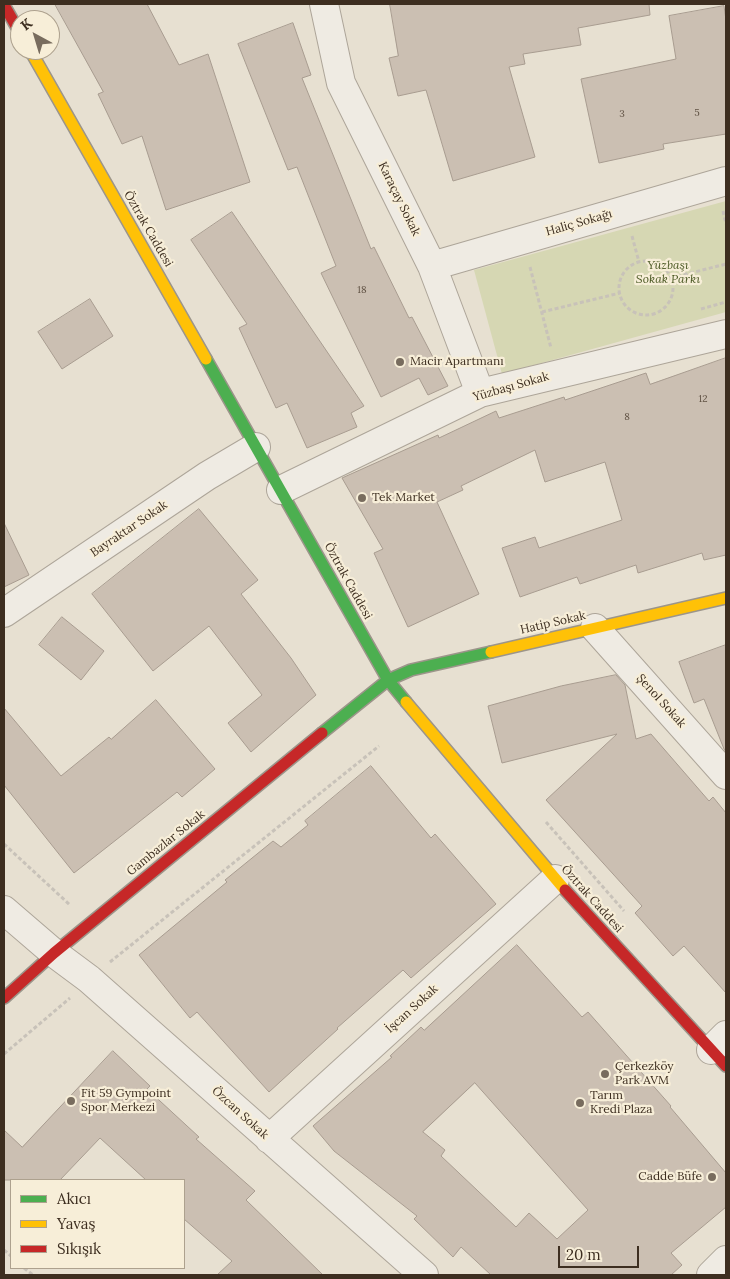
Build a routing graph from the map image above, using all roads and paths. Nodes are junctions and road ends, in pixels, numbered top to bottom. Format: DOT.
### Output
graph roads {
  1 [pos="324,4"];
  2 [pos="36,60"];
  3 [pos="726,180"];
  4 [pos="726,264"];
  5 [pos="432,266"];
  6 [pos="530,267"];
  7 [pos="671,278"];
  8 [pos="620,293"];
  9 [pos="726,302"];
  10 [pos="700,310"];
  11 [pos="542,312"];
  12 [pos="726,334"];
  13 [pos="553,354"];
  14 [pos="480,393"];
  15 [pos="256,447"];
  16 [pos="281,490"];
  17 [pos="726,598"];
  18 [pos="4,613"];
  19 [pos="595,628"];
  20 [pos="388,680"];
  21 [pos="349,710"];
  22 [pos="379,746"];
  23 [pos="726,775"];
  24 [pos="544,820"];
  25 [pos="4,844"];
  26 [pos="555,879"];
  27 [pos="74,908"];
  28 [pos="4,910"];
  29 [pos="629,915"];
  30 [pos="54,953"];
  31 [pos="89,978"];
  32 [pos="4,998"];
  33 [pos="721,1050"];
  34 [pos="4,1054"];
  35 [pos="269,1139"];
  36 [pos="424,1275"];
  1 -- 5 [label="street, Karaçay Sokak"];
  2 -- 15 [label="main road, Öztrak Caddesi"];
  3 -- 5 [label="street, Haliç Sokağı"];
  4 -- 7 [label="path"];
  5 -- 14 [label="street, Karaçay Sokak"];
  6 -- 11 [label="path"];
  7 -- 8 [label="path"];
  7 -- 8 [label="path"];
  8 -- 11 [label="path"];
  9 -- 10 [label="path"];
  11 -- 13 [label="path"];
  12 -- 14 [label="street, Yüzbaşı Sokak"];
  14 -- 16 [label="street, Yüzbaşı Sokak"];
  15 -- 16 [label="main road, Öztrak Caddesi"];
  15 -- 18 [label="street, Bayraktar Sokak"];
  16 -- 20 [label="main road, Öztrak Caddesi"];
  17 -- 19 [label="main road, Hatip Sokak"];
  19 -- 20 [label="main road, Hatip Sokak"];
  19 -- 23 [label="street, Şenol Sokak"];
  20 -- 21 [label="main road, Hatip Sokak"];
  20 -- 26 [label="main road, Öztrak Caddesi"];
  21 -- 30 [label="main road, Gambazlar Sokak"];
  22 -- 31 [label="path"];
  24 -- 29 [label="path"];
  25 -- 27 [label="path"];
  26 -- 33 [label="main road, Öztrak Caddesi"];
  26 -- 35 [label="street, İşcan Sokak"];
  28 -- 30 [label="street, Özcan Sokak"];
  30 -- 31 [label="street, Özcan Sokak"];
  30 -- 32 [label="main road, Gambazlar Sokak"];
  31 -- 34 [label="path"];
  31 -- 35 [label="street, Özcan Sokak"];
  35 -- 36 [label="street, Özcan Sokak"];
}
